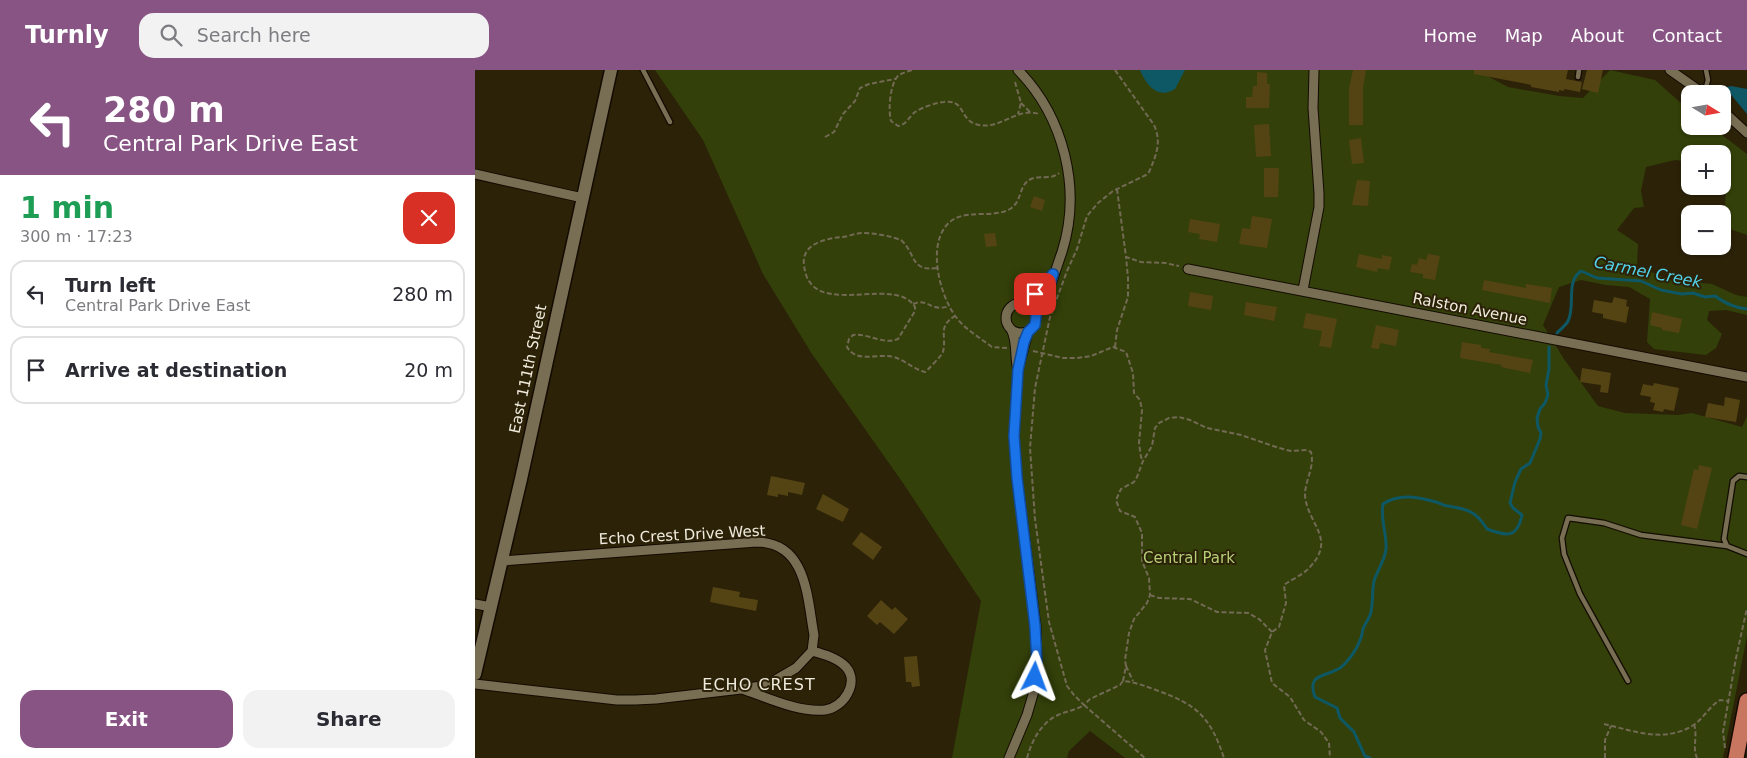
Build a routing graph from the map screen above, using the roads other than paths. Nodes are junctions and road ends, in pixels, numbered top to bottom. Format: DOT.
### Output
graph roads {
  1 [pos="611,70"];
  2 [pos="643,70"];
  3 [pos="1315,70"];
  4 [pos="1579,70"];
  5 [pos="1708,70"];
  6 [pos="1673,71"];
  7 [pos="1018,75"];
  8 [pos="1578,77"];
  9 [pos="1692,85"];
  10 [pos="1707,85"];
  11 [pos="1731,119"];
  12 [pos="670,122"];
  13 [pos="1747,133"];
  14 [pos="475,174"];
  15 [pos="583,198"];
  16 [pos="1188,269"];
  17 [pos="1053,274"];
  18 [pos="1303,290"];
  19 [pos="1022,303"];
  20 [pos="1036,316"];
  21 [pos="1011,329"];
  22 [pos="1028,332"];
  23 [pos="1018,370"];
  24 [pos="1747,377"];
  25 [pos="1747,478"];
  26 [pos="1727,546"];
  27 [pos="1747,554"];
  28 [pos="502,561"];
  29 [pos="475,604"];
  30 [pos="491,607"];
  31 [pos="812,651"];
  32 [pos="475,674"];
  33 [pos="1628,681"];
  34 [pos="475,684"];
  35 [pos="741,689"];
  36 [pos="1747,701"];
  37 [pos="1730,753"];
  38 [pos="1009,758"];
  1 -- 15 [label="main road, East 111th Street"];
  2 -- 12 [label="lane"];
  3 -- 18 [label="street"];
  4 -- 8 [label="lane"];
  5 -- 10 [label="lane"];
  6 -- 9 [label="street"];
  7 -- 17 [label="street"];
  11 -- 13 [label="street"];
  14 -- 15 [label="street"];
  15 -- 28 [label="main road, East 111th Street"];
  16 -- 18 [label="street, Ralston Avenue"];
  17 -- 19 [label="street"];
  17 -- 20 [label="street"];
  18 -- 24 [label="street, Ralston Avenue"];
  19 -- 20 [label="street"];
  19 -- 21 [label="street"];
  20 -- 22 [label="street"];
  21 -- 22 [label="street"];
  21 -- 23 [label="street"];
  22 -- 23 [label="street"];
  23 -- 38 [label="street"];
  25 -- 26 [label="lane"];
  26 -- 27 [label="lane"];
  26 -- 33 [label="lane"];
  28 -- 30 [label="main road, East 111th Street"];
  28 -- 31 [label="street, Echo Crest Drive West"];
  29 -- 30 [label="street"];
  30 -- 32 [label="main road, East 111th Street"];
  31 -- 35 [label="street"];
  31 -- 35 [label="street"];
  34 -- 35 [label="street"];
  36 -- 37 [label="main road"];
}
